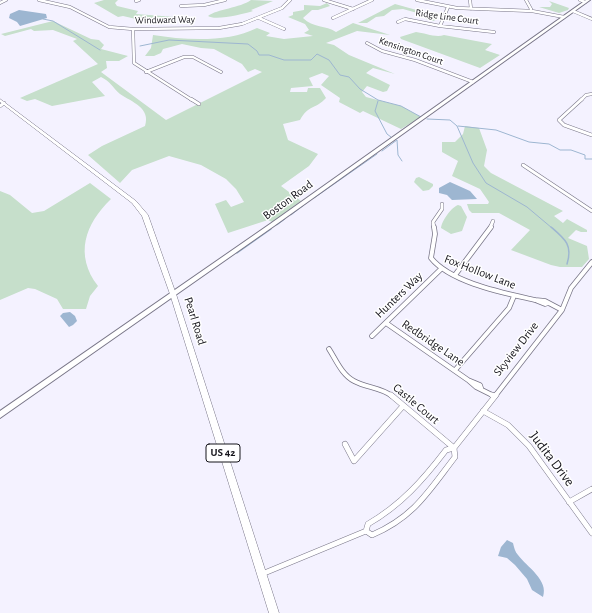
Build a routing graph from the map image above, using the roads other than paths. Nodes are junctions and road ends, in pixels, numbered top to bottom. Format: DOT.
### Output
graph roads {
  1 [pos="6,0"];
  2 [pos="39,0"];
  3 [pos="225,0"];
  4 [pos="290,0"];
  5 [pos="324,0"];
  6 [pos="372,0"];
  7 [pos="417,0"];
  8 [pos="470,0"];
  9 [pos="526,0"];
  10 [pos="584,0"];
  11 [pos="0,3"];
  12 [pos="181,6"];
  13 [pos="448,7"];
  14 [pos="353,9"];
  15 [pos="471,9"];
  16 [pos="532,10"];
  17 [pos="572,11"];
  18 [pos="564,17"];
  19 [pos="259,18"];
  20 [pos="333,18"];
  21 [pos="592,19"];
  22 [pos="398,22"];
  23 [pos="440,26"];
  24 [pos="133,29"];
  25 [pos="284,29"];
  26 [pos="494,32"];
  27 [pos="367,43"];
  28 [pos="146,72"];
  29 [pos="221,72"];
  30 [pos="473,82"];
  31 [pos="592,94"];
  32 [pos="1,103"];
  33 [pos="199,104"];
  34 [pos="592,135"];
  35 [pos="523,165"];
  36 [pos="442,204"];
  37 [pos="592,210"];
  38 [pos="493,220"];
  39 [pos="592,262"];
  40 [pos="440,269"];
  41 [pos="455,275"];
  42 [pos="173,294"];
  43 [pos="514,296"];
  44 [pos="562,310"];
  45 [pos="386,323"];
  46 [pos="372,336"];
  47 [pos="330,349"];
  48 [pos="456,369"];
  49 [pos="494,396"];
  50 [pos="404,406"];
  51 [pos="483,411"];
  52 [pos="0,415"];
  53 [pos="344,444"];
  54 [pos="454,448"];
  55 [pos="592,489"];
  56 [pos="570,502"];
  57 [pos="366,531"];
  58 [pos="592,533"];
  59 [pos="262,574"];
  60 [pos="274,613"];
  1 -- 11 [label="street"];
  2 -- 24 [label="street, Windward Way"];
  3 -- 12 [label="street"];
  4 -- 19 [label="street, Windward Way"];
  5 -- 14 [label="street"];
  6 -- 14 [label="street"];
  7 -- 13 [label="street"];
  8 -- 15 [label="street"];
  9 -- 16 [label="street"];
  10 -- 17 [label="street, Boston Road"];
  13 -- 15 [label="street"];
  13 -- 23 [label="street"];
  14 -- 20 [label="street"];
  15 -- 16 [label="street"];
  16 -- 18 [label="street"];
  17 -- 18 [label="street, Boston Road"];
  17 -- 21 [label="street"];
  18 -- 30 [label="street, Boston Road"];
  19 -- 24 [label="street, Windward Way"];
  19 -- 25 [label="street"];
  22 -- 23 [label="street, Ridge Line Court"];
  23 -- 26 [label="street, Ridge Line Court"];
  24 -- 28 [label="street"];
  27 -- 30 [label="street, Kensington Court"];
  28 -- 29 [label="street"];
  28 -- 33 [label="street"];
  30 -- 42 [label="street, Boston Road"];
  31 -- 34 [label="street"];
  32 -- 42 [label="main road, Pearl Road / US 42"];
  35 -- 37 [label="street"];
  36 -- 40 [label="street, Fox Hollow Lane"];
  38 -- 41 [label="street"];
  39 -- 44 [label="street, Skyview Drive"];
  40 -- 41 [label="street, Fox Hollow Lane"];
  40 -- 45 [label="street, Hunters Way"];
  41 -- 43 [label="street, Fox Hollow Lane"];
  42 -- 52 [label="street, Boston Road"];
  42 -- 59 [label="main road, Pearl Road / US 42"];
  43 -- 44 [label="street, Fox Hollow Lane"];
  43 -- 48 [label="street"];
  44 -- 49 [label="street, Skyview Drive"];
  45 -- 46 [label="street, Hunters Way"];
  45 -- 48 [label="street, Redbridge Lane"];
  47 -- 50 [label="street, Castle Court"];
  48 -- 49 [label="street, Redbridge Lane"];
  49 -- 51 [label="street, Skyview Drive"];
  50 -- 53 [label="street"];
  50 -- 54 [label="street, Castle Court"];
  51 -- 54 [label="street, Skyview Drive"];
  51 -- 56 [label="street, Judita Drive"];
  54 -- 57 [label="street, Skyview Drive"];
  54 -- 57 [label="street, Skyview Drive"];
  55 -- 56 [label="street"];
  56 -- 58 [label="street, Judita Drive"];
  57 -- 59 [label="street, Skyview Drive"];
  59 -- 60 [label="main road, Pearl Road / US 42"];
}
